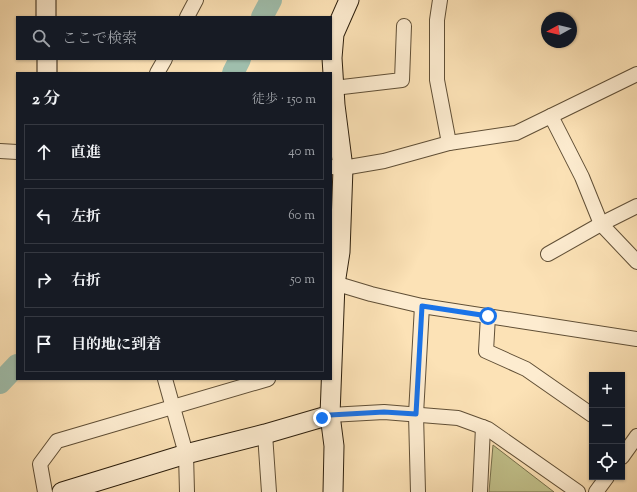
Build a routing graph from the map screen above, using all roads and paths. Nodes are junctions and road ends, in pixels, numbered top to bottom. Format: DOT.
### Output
graph roads {
  1 [pos="46,0"];
  2 [pos="196,0"];
  3 [pos="349,0"];
  4 [pos="440,0"];
  5 [pos="46,16"];
  6 [pos="188,16"];
  7 [pos="404,26"];
  8 [pos="47,60"];
  9 [pos="164,60"];
  10 [pos="47,72"];
  11 [pos="158,72"];
  12 [pos="637,74"];
  13 [pos="334,88"];
  14 [pos="552,116"];
  15 [pos="449,143"];
  16 [pos="0,151"];
  17 [pos="16,152"];
  18 [pos="337,168"];
  19 [pos="637,206"];
  20 [pos="601,224"];
  21 [pos="548,254"];
  22 [pos="637,262"];
  23 [pos="333,283"];
  24 [pos="422,306"];
  25 [pos="488,316"];
  26 [pos="332,327"];
  27 [pos="637,339"];
  28 [pos="166,380"];
  29 [pos="265,380"];
  30 [pos="331,380"];
  31 [pos="174,408"];
  32 [pos="589,413"];
  33 [pos="416,414"];
  34 [pos="330,415"];
  35 [pos="483,427"];
  36 [pos="265,434"];
  37 [pos="632,441"];
  38 [pos="625,452"];
  39 [pos="186,454"];
  40 [pos="605,480"];
  41 [pos="45,492"];
  42 [pos="62,492"];
  43 [pos="187,492"];
  44 [pos="269,492"];
  45 [pos="333,492"];
  46 [pos="418,492"];
  47 [pos="480,492"];
  48 [pos="578,492"];
  49 [pos="596,492"];
  1 -- 5 [label="street"];
  2 -- 6 [label="street"];
  3 -- 13 [label="street"];
  4 -- 15 [label="street"];
  7 -- 13 [label="street"];
  8 -- 10 [label="street"];
  9 -- 11 [label="street"];
  12 -- 14 [label="street"];
  13 -- 18 [label="street"];
  14 -- 15 [label="street"];
  14 -- 20 [label="street"];
  15 -- 18 [label="street"];
  16 -- 17 [label="street"];
  18 -- 23 [label="street"];
  19 -- 20 [label="street"];
  20 -- 21 [label="street"];
  20 -- 22 [label="street"];
  23 -- 24 [label="street"];
  23 -- 26 [label="street"];
  24 -- 25 [label="street"];
  24 -- 33 [label="street"];
  25 -- 27 [label="street"];
  25 -- 32 [label="street"];
  28 -- 31 [label="street"];
  29 -- 31 [label="street"];
  30 -- 34 [label="street"];
  31 -- 39 [label="street"];
  31 -- 41 [label="street"];
  33 -- 34 [label="street"];
  33 -- 35 [label="street"];
  33 -- 46 [label="street"];
  34 -- 36 [label="street"];
  34 -- 45 [label="street"];
  35 -- 47 [label="street"];
  35 -- 48 [label="street"];
  36 -- 39 [label="street"];
  36 -- 44 [label="street"];
  37 -- 38 [label="street"];
  39 -- 42 [label="street"];
  39 -- 43 [label="street"];
  40 -- 49 [label="street"];
}
